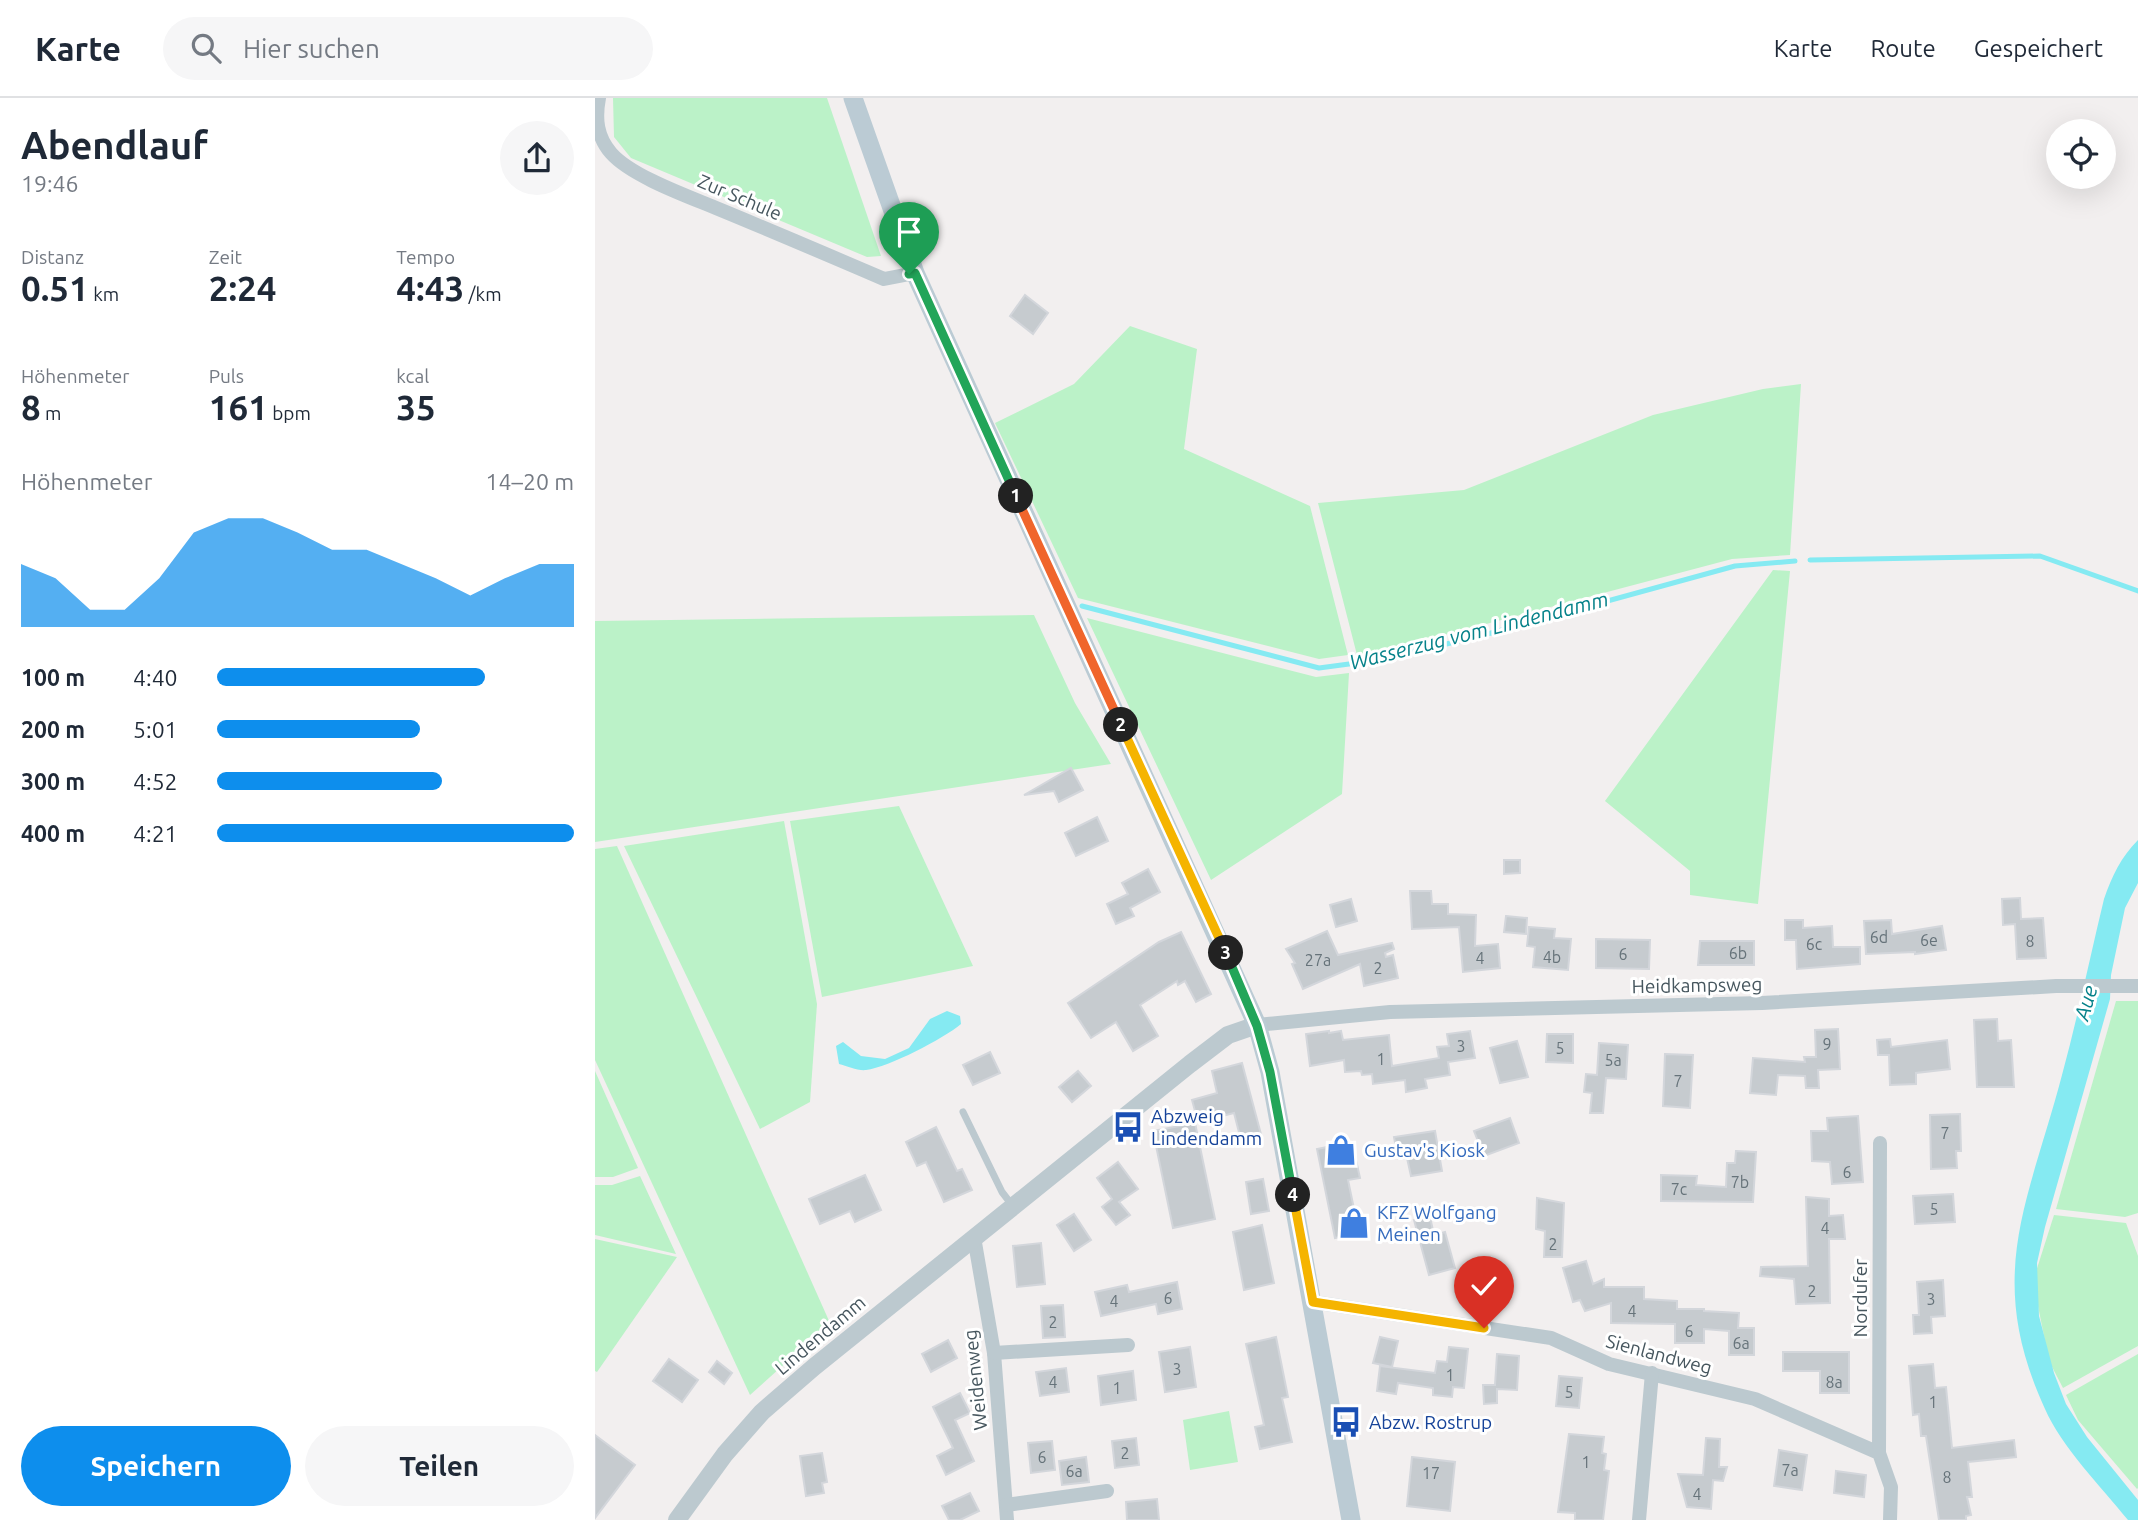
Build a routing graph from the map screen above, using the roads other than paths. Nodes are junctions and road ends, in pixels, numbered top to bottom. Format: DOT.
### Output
graph roads {
  1 [pos="853,98"];
  2 [pos="598,101"];
  3 [pos="598,139"];
  4 [pos="915,273"];
  5 [pos="2132,986"];
  6 [pos="1257,1026"];
  7 [pos="964,1112"];
  8 [pos="1880,1143"];
  9 [pos="1013,1205"];
  10 [pos="974,1237"];
  11 [pos="1313,1302"];
  12 [pos="1128,1345"];
  13 [pos="994,1353"];
  14 [pos="1651,1373"];
  15 [pos="1879,1453"];
  16 [pos="1107,1491"];
  17 [pos="1006,1505"];
  18 [pos="677,1520"];
  19 [pos="1007,1520"];
  20 [pos="1352,1520"];
  21 [pos="1639,1520"];
  22 [pos="1890,1520"];
  1 -- 4 [label="main road"];
  2 -- 3 [label="street, Zur Schule"];
  3 -- 4 [label="street, Zur Schule"];
  4 -- 6 [label="main road"];
  5 -- 6 [label="street, Heidkampsweg"];
  6 -- 9 [label="street, Lindendamm"];
  6 -- 11 [label="main road"];
  7 -- 9 [label="lane"];
  8 -- 15 [label="street, Nordufer"];
  9 -- 10 [label="street, Lindendamm"];
  10 -- 13 [label="street, Weidenweg"];
  10 -- 18 [label="street, Lindendamm"];
  11 -- 14 [label="street, Sienlandweg"];
  11 -- 20 [label="main road"];
  12 -- 13 [label="street"];
  13 -- 17 [label="street, Weidenweg"];
  14 -- 15 [label="street, Sienlandweg"];
  14 -- 21 [label="street"];
  15 -- 22 [label="street"];
  16 -- 17 [label="street"];
  17 -- 19 [label="street, Weidenweg"];
}
